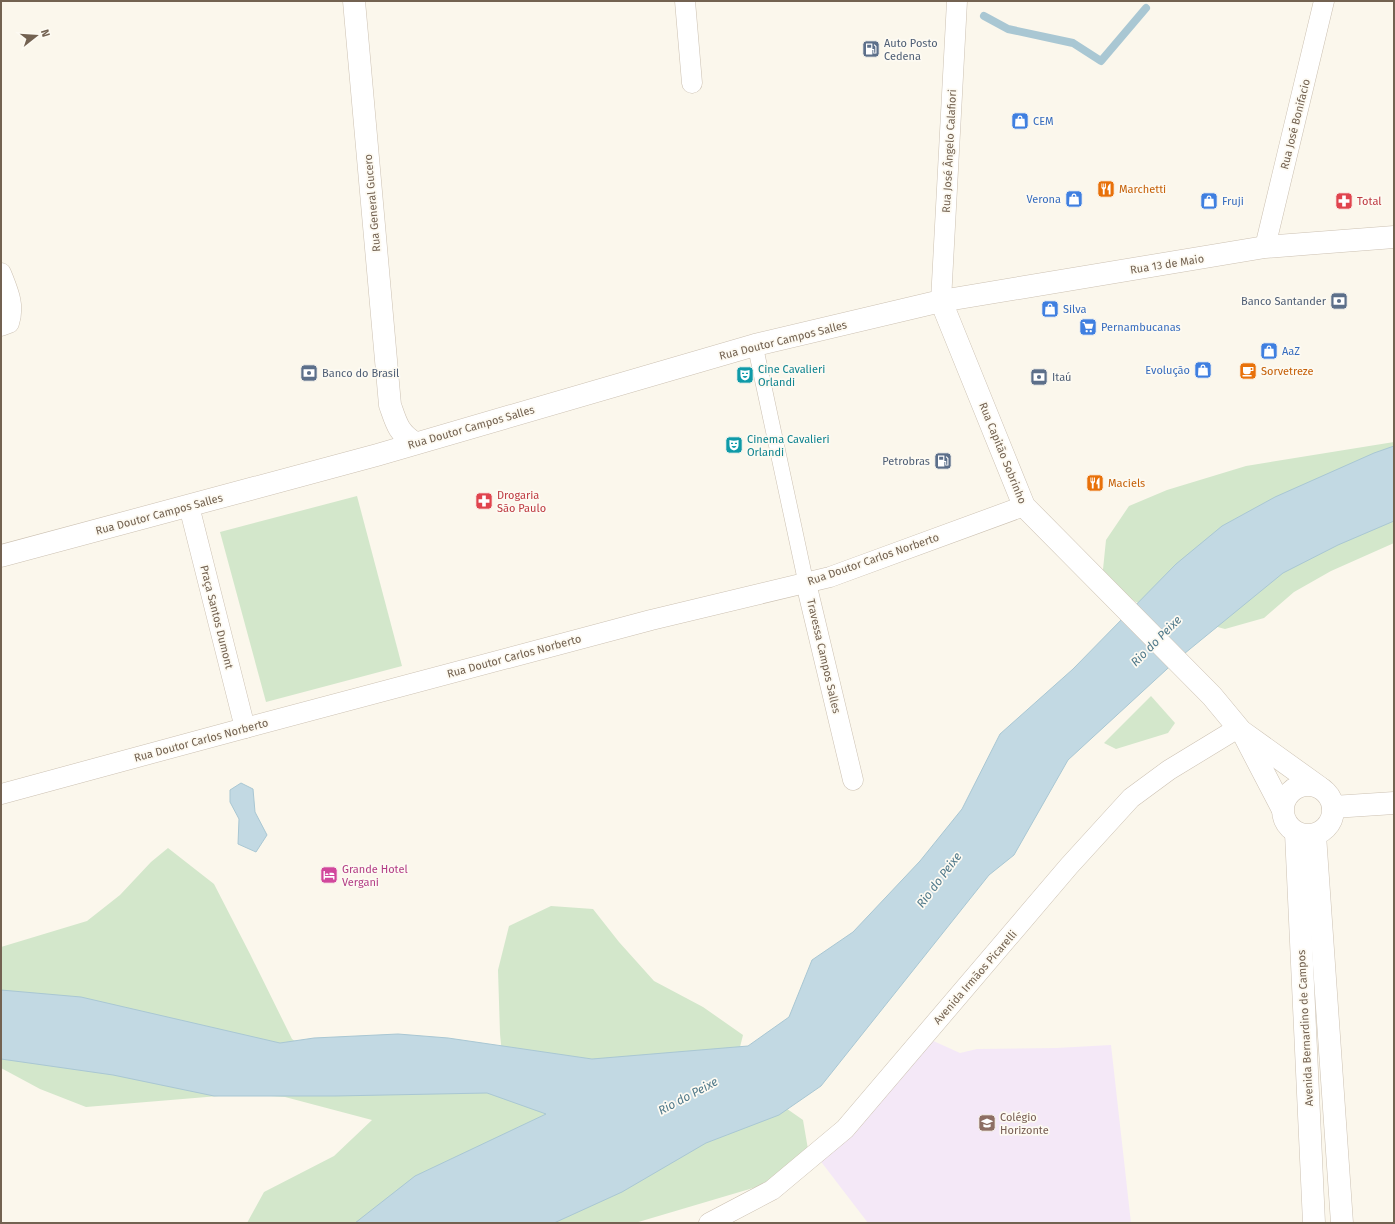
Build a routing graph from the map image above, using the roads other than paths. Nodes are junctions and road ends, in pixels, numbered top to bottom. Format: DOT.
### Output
graph roads {
  1 [pos="354,1"];
  2 [pos="684,1"];
  3 [pos="957,1"];
  4 [pos="1324,1"];
  5 [pos="692,83"];
  6 [pos="1394,237"];
  7 [pos="1265,247"];
  8 [pos="1,273"];
  9 [pos="941,301"];
  10 [pos="1,326"];
  11 [pos="754,345"];
  12 [pos="390,405"];
  13 [pos="415,443"];
  14 [pos="377,455"];
  15 [pos="189,506"];
  16 [pos="1024,506"];
  17 [pos="1,556"];
  18 [pos="806,583"];
  19 [pos="245,728"];
  20 [pos="1240,729"];
  21 [pos="853,780"];
  22 [pos="1320,787"];
  23 [pos="1,794"];
  24 [pos="1394,803"];
  25 [pos="1333,807"];
  26 [pos="1282,808"];
  27 [pos="1306,834"];
  28 [pos="709,1223"];
  29 [pos="1314,1223"];
  30 [pos="1342,1223"];
  1 -- 12 [label="street, Rua General Gucero"];
  2 -- 5 [label="street"];
  3 -- 9 [label="street, Rua José Ângelo Calafiori"];
  4 -- 7 [label="street, Rua José Bonifacio"];
  6 -- 7 [label="street, Rua 13 de Maio"];
  7 -- 9 [label="street, Rua 13 de Maio"];
  8 -- 10 [label="street"];
  9 -- 11 [label="street, Rua Doutor Campos Salles"];
  9 -- 16 [label="street, Rua Capitão Sobrinho"];
  11 -- 13 [label="street, Rua Doutor Campos Salles"];
  11 -- 18 [label="street, Travessa Campos Salles"];
  12 -- 13 [label="street, Rua General Gucero"];
  12 -- 14 [label="street, Rua General Gucero"];
  13 -- 14 [label="street, Rua Doutor Campos Salles"];
  14 -- 15 [label="street, Rua Doutor Campos Salles"];
  15 -- 17 [label="street, Rua Doutor Campos Salles"];
  15 -- 19 [label="street, Praça Santos Dumont"];
  16 -- 18 [label="street, Rua Doutor Carlos Norberto"];
  16 -- 20 [label="street, Rua Capitão Sobrinho"];
  18 -- 19 [label="street, Rua Doutor Carlos Norberto"];
  18 -- 21 [label="street, Travessa Campos Salles"];
  19 -- 23 [label="street, Rua Doutor Carlos Norberto"];
  20 -- 22 [label="street"];
  20 -- 26 [label="street"];
  20 -- 28 [label="street, Avenida Irmãos Picarelli"];
  22 -- 25 [label="street"];
  22 -- 26 [label="street"];
  24 -- 25 [label="street"];
  25 -- 27 [label="street"];
  26 -- 27 [label="street"];
  27 -- 29 [label="street, Avenida Bernardino de Campos"];
  27 -- 30 [label="street, Avenida Bernardino de Campos"];
}
